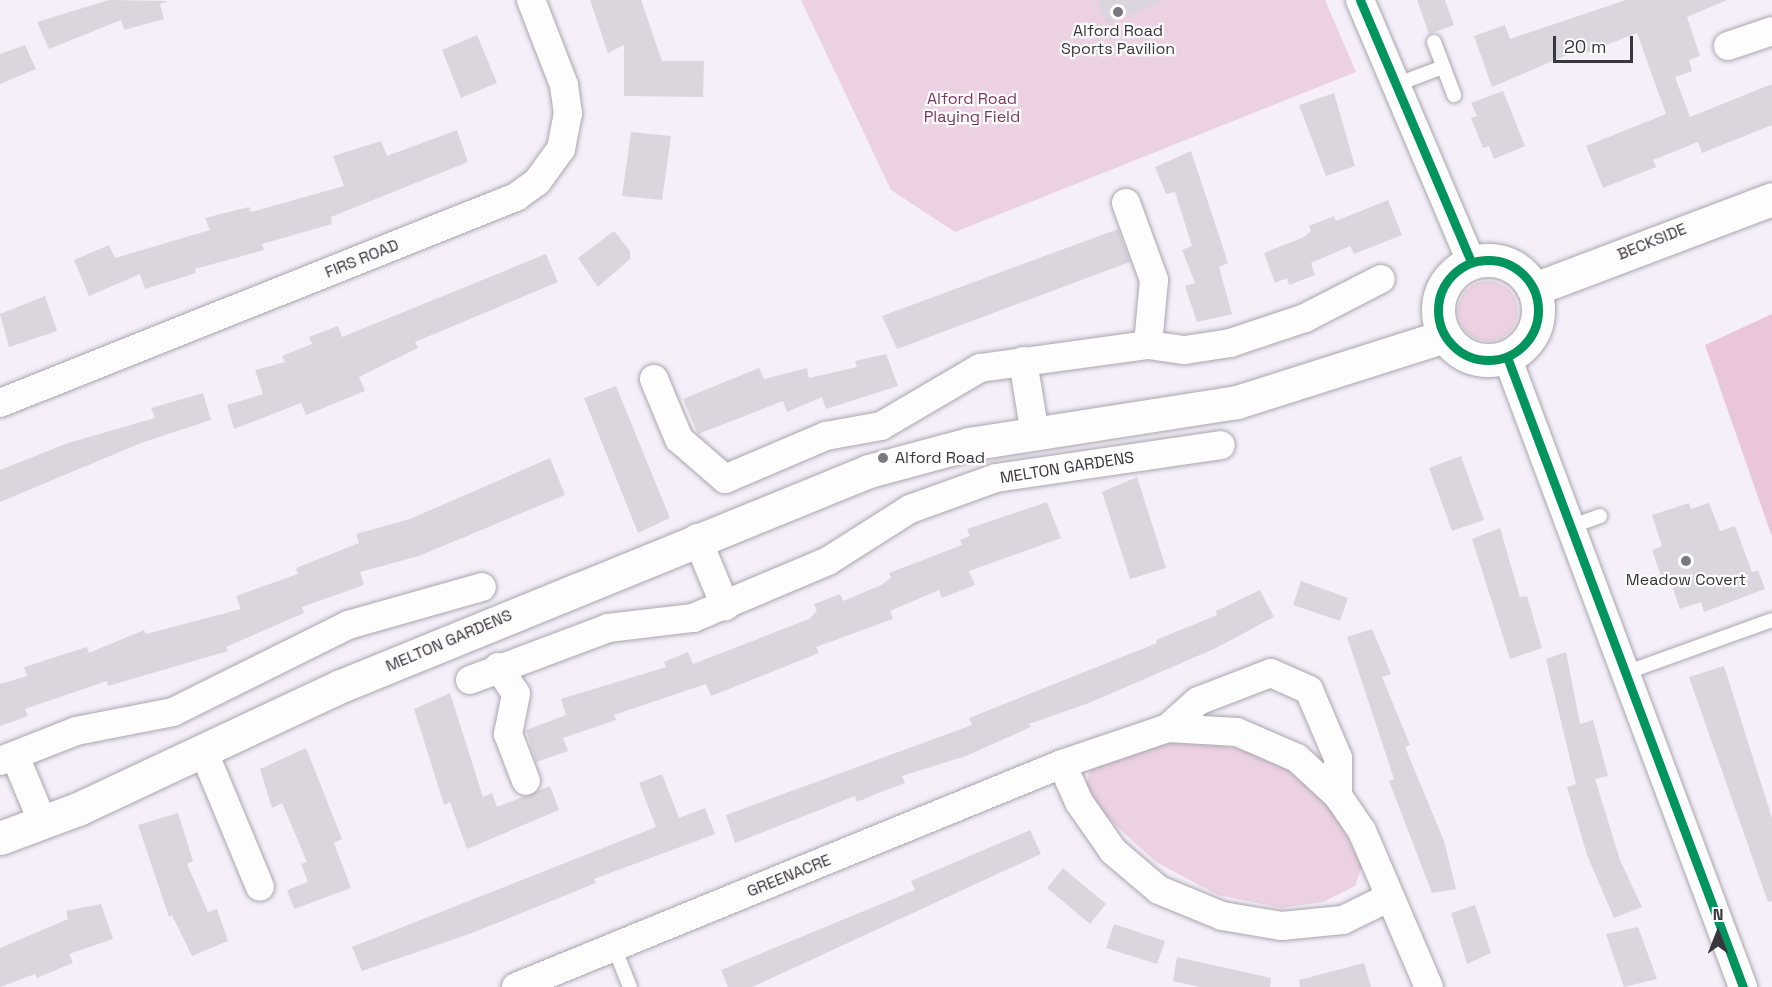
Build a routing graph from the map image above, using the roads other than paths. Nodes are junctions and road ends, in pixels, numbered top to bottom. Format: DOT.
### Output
graph roads {
  1 [pos="531,0"];
  2 [pos="1360,0"];
  3 [pos="1772,31"];
  4 [pos="1434,42"];
  5 [pos="1728,46"];
  6 [pos="1443,67"];
  7 [pos="1398,84"];
  8 [pos="1454,95"];
  9 [pos="1772,199"];
  10 [pos="1126,203"];
  11 [pos="1471,262"];
  12 [pos="1381,279"];
  13 [pos="1534,289"];
  14 [pos="1445,336"];
  15 [pos="1148,345"];
  16 [pos="1507,357"];
  17 [pos="1023,361"];
  18 [pos="654,379"];
  19 [pos="0,402"];
  20 [pos="1035,434"];
  21 [pos="1221,445"];
  22 [pos="1600,516"];
  23 [pos="1570,527"];
  24 [pos="697,538"];
  25 [pos="482,587"];
  26 [pos="725,606"];
  27 [pos="1772,620"];
  28 [pos="498,667"];
  29 [pos="1625,673"];
  30 [pos="470,680"];
  31 [pos="1168,728"];
  32 [pos="203,750"];
  33 [pos="7,759"];
  34 [pos="1062,764"];
  35 [pos="526,781"];
  36 [pos="1338,796"];
  37 [pos="43,823"];
  38 [pos="0,838"];
  39 [pos="260,887"];
  40 [pos="1390,897"];
  41 [pos="614,947"];
  42 [pos="516,987"];
  43 [pos="630,987"];
  44 [pos="1429,987"];
  45 [pos="1743,987"];
  1 -- 19 [label="street, FIRS ROAD"];
  2 -- 7 [label="street"];
  3 -- 5 [label="street"];
  4 -- 6 [label="lane"];
  6 -- 7 [label="lane"];
  6 -- 8 [label="lane"];
  7 -- 11 [label="street"];
  9 -- 13 [label="street, BECKSIDE"];
  10 -- 15 [label="street"];
  11 -- 13 [label="street"];
  11 -- 14 [label="street"];
  12 -- 15 [label="street"];
  13 -- 16 [label="street"];
  14 -- 16 [label="street"];
  14 -- 20 [label="street, MELTON GARDENS"];
  15 -- 17 [label="street"];
  16 -- 23 [label="street"];
  17 -- 18 [label="street"];
  17 -- 20 [label="street"];
  20 -- 24 [label="street, MELTON GARDENS"];
  21 -- 26 [label="street, MELTON GARDENS"];
  22 -- 23 [label="lane"];
  23 -- 29 [label="street"];
  24 -- 26 [label="street"];
  24 -- 32 [label="street, MELTON GARDENS"];
  25 -- 33 [label="street"];
  26 -- 28 [label="street, MELTON GARDENS"];
  27 -- 29 [label="lane"];
  28 -- 30 [label="street, MELTON GARDENS"];
  28 -- 35 [label="street"];
  29 -- 45 [label="street"];
  31 -- 34 [label="street, GREENACRE"];
  31 -- 36 [label="street, GREENACRE"];
  31 -- 36 [label="street, GREENACRE"];
  32 -- 37 [label="street, MELTON GARDENS"];
  32 -- 39 [label="street"];
  33 -- 37 [label="street"];
  34 -- 40 [label="street"];
  34 -- 41 [label="street, GREENACRE"];
  36 -- 40 [label="street, GREENACRE"];
  37 -- 38 [label="street, MELTON GARDENS"];
  40 -- 44 [label="street, GREENACRE"];
  41 -- 42 [label="street, GREENACRE"];
  41 -- 43 [label="lane"];
}
